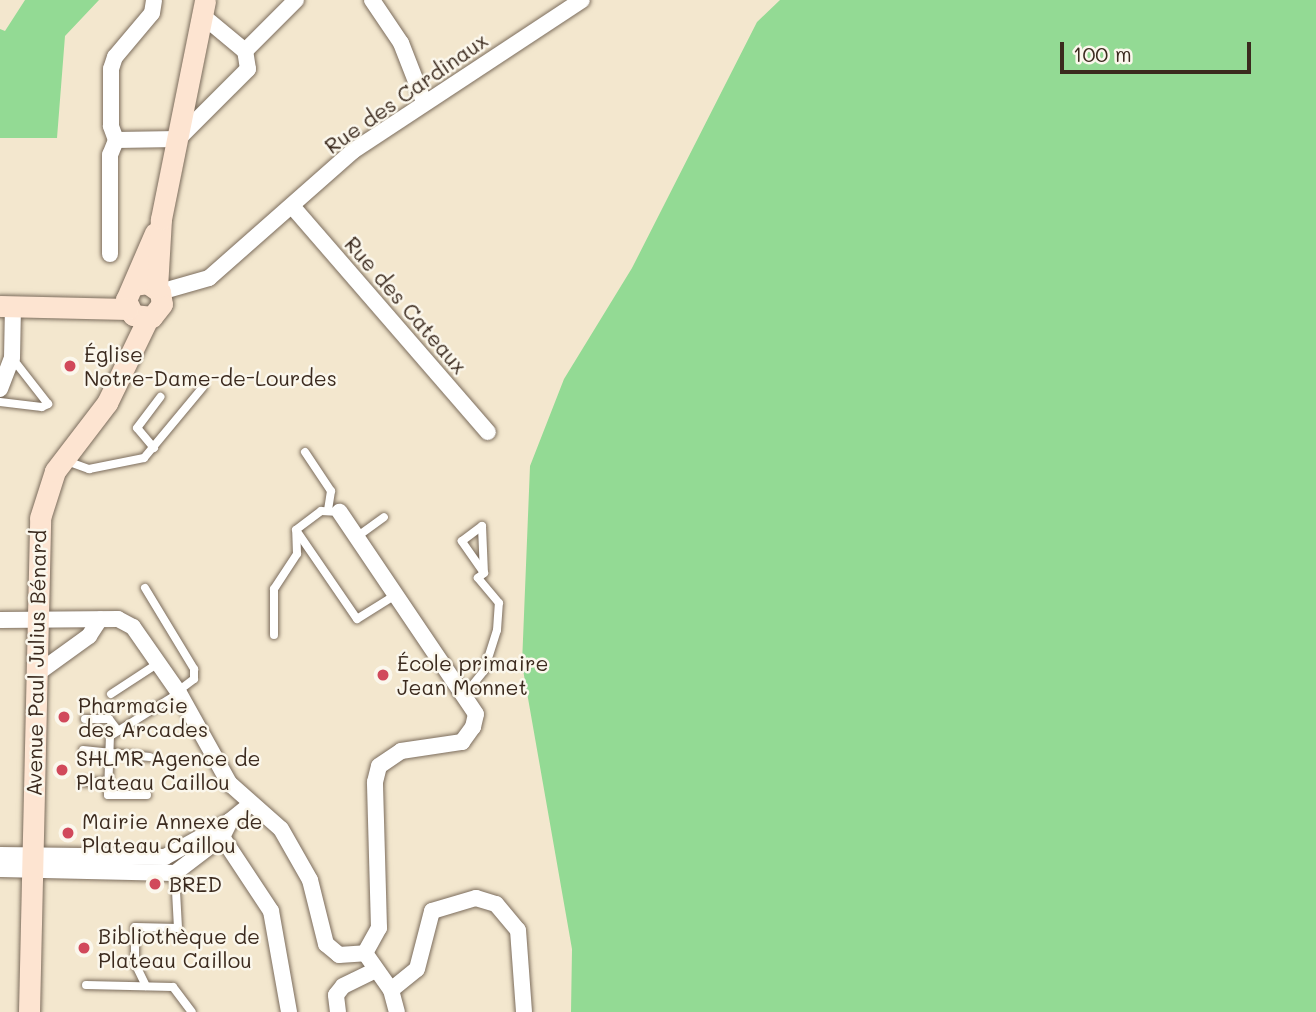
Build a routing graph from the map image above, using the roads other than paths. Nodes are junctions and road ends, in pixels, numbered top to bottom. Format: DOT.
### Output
graph roads {
  1 [pos="153,0"];
  2 [pos="296,0"];
  3 [pos="372,0"];
  4 [pos="582,0"];
  5 [pos="204,8"];
  6 [pos="245,51"];
  7 [pos="424,102"];
  8 [pos="178,139"];
  9 [pos="116,141"];
  10 [pos="292,206"];
  11 [pos="161,219"];
  12 [pos="110,254"];
  13 [pos="158,265"];
  14 [pos="195,285"];
  15 [pos="144,302"];
  16 [pos="6,306"];
  17 [pos="12,358"];
  18 [pos="203,387"];
  19 [pos="0,389"];
  20 [pos="160,397"];
  21 [pos="0,402"];
  22 [pos="488,432"];
  23 [pos="154,448"];
  24 [pos="305,452"];
  25 [pos="62,460"];
  26 [pos="334,511"];
  27 [pos="384,517"];
  28 [pos="296,530"];
  29 [pos="358,536"];
  30 [pos="484,573"];
  31 [pos="145,588"];
  32 [pos="397,594"];
  33 [pos="36,619"];
  34 [pos="100,619"];
  35 [pos="0,620"];
  36 [pos="274,635"];
  37 [pos="158,663"];
  38 [pos="35,675"];
  39 [pos="178,692"];
  40 [pos="466,693"];
  41 [pos="111,694"];
  42 [pos="85,719"];
  43 [pos="118,731"];
  44 [pos="83,750"];
  45 [pos="110,750"];
  46 [pos="150,757"];
  47 [pos="83,782"];
  48 [pos="109,782"];
  49 [pos="147,795"];
  50 [pos="251,804"];
  51 [pos="230,821"];
  52 [pos="222,837"];
  53 [pos="172,854"];
  54 [pos="0,855"];
  55 [pos="32,863"];
  56 [pos="0,869"];
  57 [pos="175,873"];
  58 [pos="365,953"];
  59 [pos="374,971"];
  60 [pos="86,985"];
  61 [pos="145,986"];
  62 [pos="391,990"];
  63 [pos="29,1012"];
  64 [pos="192,1012"];
  65 [pos="289,1012"];
  66 [pos="338,1012"];
  67 [pos="397,1012"];
  68 [pos="524,1012"];
  1 -- 9 [label="street"];
  2 -- 6 [label="street"];
  3 -- 7 [label="street"];
  4 -- 7 [label="street, Rue des Cardinaux"];
  5 -- 6 [label="street"];
  5 -- 8 [label="main road"];
  6 -- 8 [label="street"];
  7 -- 10 [label="street, Rue des Cardinaux"];
  8 -- 9 [label="street"];
  8 -- 11 [label="main road"];
  9 -- 12 [label="street"];
  10 -- 14 [label="street, Rue des Cardinaux"];
  10 -- 22 [label="street, Rue des Cateaux"];
  11 -- 13 [label="main road, Avenue Paul Julius Bénard"];
  11 -- 15 [label="main road"];
  13 -- 14 [label="street"];
  13 -- 15 [label="main road, Avenue Paul Julius Bénard"];
  14 -- 15 [label="street, Rue des Cardinaux"];
  15 -- 16 [label="main road"];
  15 -- 25 [label="main road, Avenue Paul Julius Bénard"];
  16 -- 17 [label="street"];
  17 -- 19 [label="street"];
  17 -- 21 [label="lane"];
  18 -- 23 [label="lane"];
  20 -- 23 [label="lane"];
  23 -- 25 [label="lane"];
  24 -- 26 [label="lane"];
  25 -- 33 [label="main road, Avenue Paul Julius Bénard"];
  26 -- 28 [label="lane"];
  26 -- 29 [label="street"];
  27 -- 29 [label="lane"];
  28 -- 32 [label="lane"];
  28 -- 36 [label="lane"];
  29 -- 32 [label="street"];
  30 -- 30 [label="lane"];
  30 -- 40 [label="lane"];
  31 -- 39 [label="lane"];
  32 -- 40 [label="street"];
  33 -- 34 [label="street"];
  33 -- 35 [label="street"];
  33 -- 38 [label="main road, Avenue Paul Julius Bénard"];
  34 -- 37 [label="street"];
  34 -- 38 [label="street"];
  37 -- 39 [label="street"];
  37 -- 41 [label="lane"];
  38 -- 55 [label="main road, Avenue Paul Julius Bénard"];
  39 -- 43 [label="lane"];
  39 -- 50 [label="street"];
  40 -- 58 [label="street"];
  42 -- 43 [label="lane"];
  43 -- 45 [label="lane"];
  44 -- 45 [label="lane"];
  45 -- 46 [label="lane"];
  45 -- 48 [label="lane"];
  47 -- 48 [label="lane"];
  48 -- 49 [label="lane"];
  50 -- 51 [label="street"];
  50 -- 58 [label="street"];
  51 -- 52 [label="street"];
  51 -- 53 [label="street"];
  52 -- 57 [label="street"];
  52 -- 65 [label="street"];
  53 -- 55 [label="street"];
  53 -- 57 [label="street"];
  54 -- 55 [label="street"];
  55 -- 56 [label="street"];
  55 -- 57 [label="street"];
  55 -- 63 [label="main road, Avenue Paul Julius Bénard"];
  57 -- 61 [label="lane"];
  58 -- 59 [label="street"];
  59 -- 62 [label="street"];
  59 -- 66 [label="street"];
  60 -- 61 [label="lane"];
  61 -- 64 [label="lane"];
  62 -- 67 [label="street"];
  62 -- 68 [label="street"];
}
